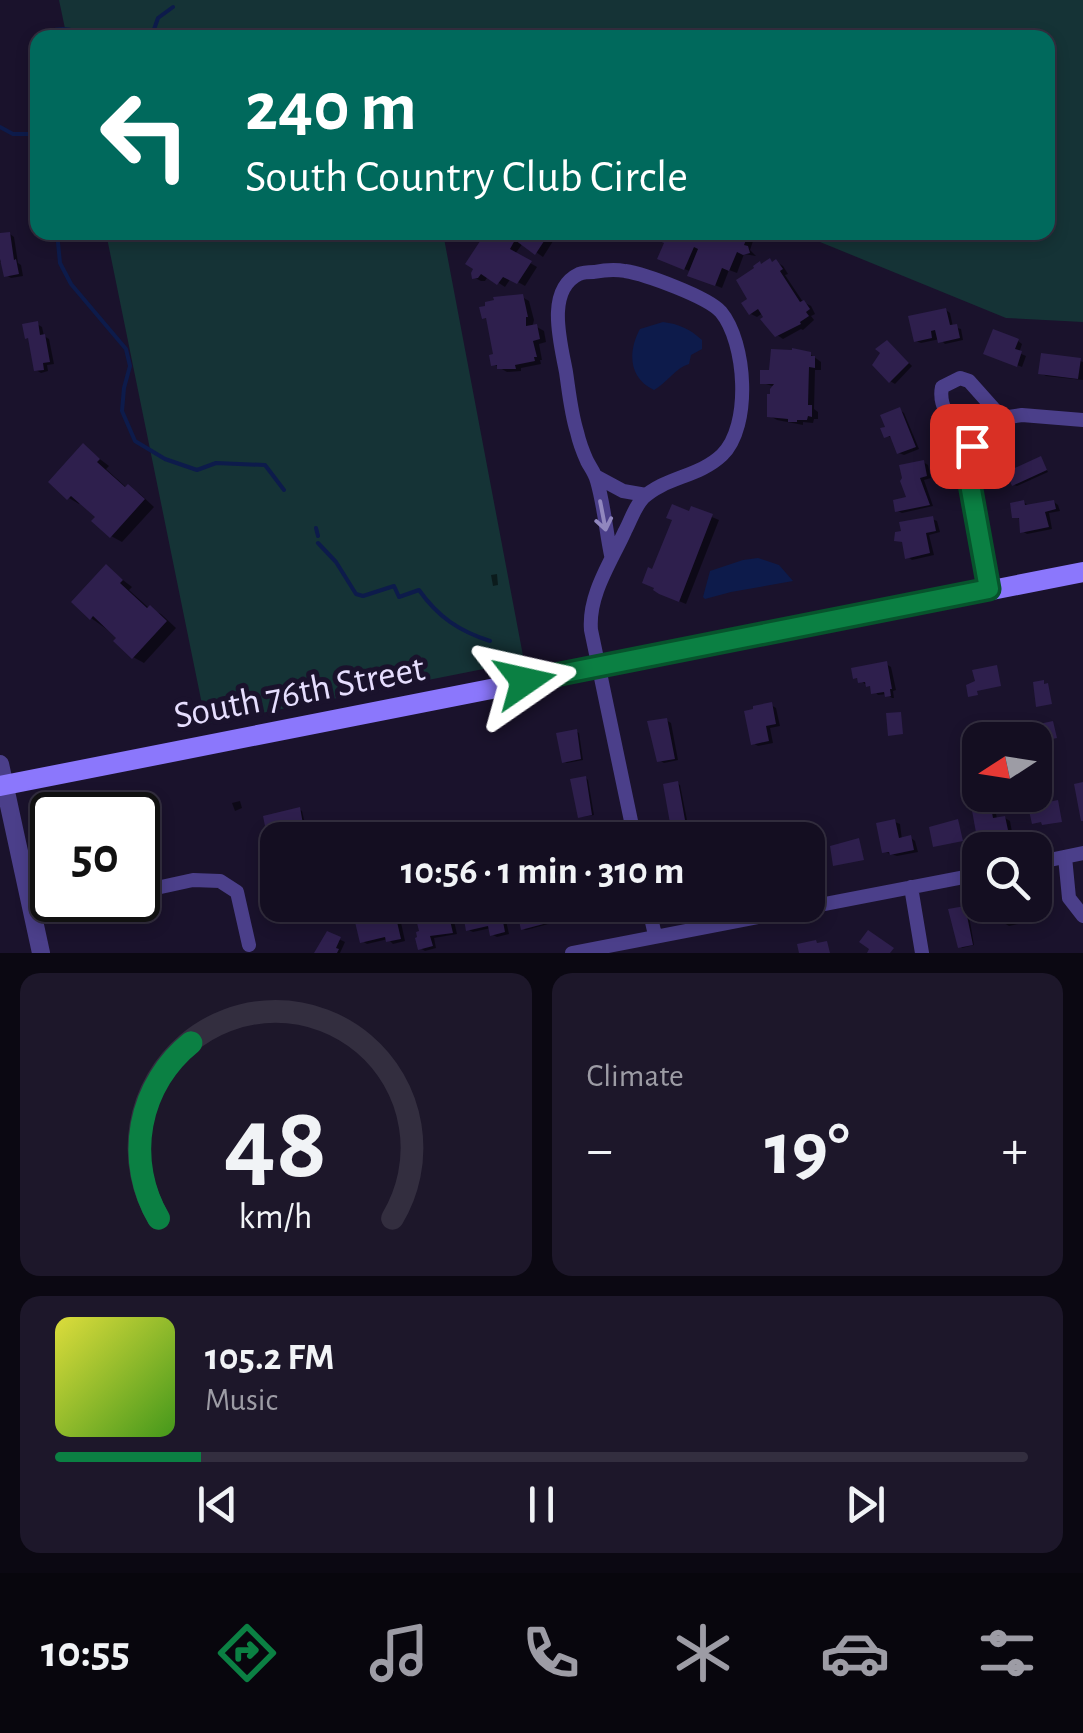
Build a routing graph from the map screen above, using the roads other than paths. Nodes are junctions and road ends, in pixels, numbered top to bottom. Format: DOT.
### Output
graph roads {
  1 [pos="1002,418"];
  2 [pos="1083,420"];
  3 [pos="972,446"];
  4 [pos="596,477"];
  5 [pos="646,495"];
  6 [pos="611,556"];
  7 [pos="1083,572"];
  8 [pos="989,589"];
  9 [pos="599,666"];
  10 [pos="0,764"];
  11 [pos="2,786"];
  12 [pos="631,822"];
  13 [pos="1083,854"];
  14 [pos="1065,857"];
  15 [pos="1052,860"];
  16 [pos="962,878"];
  17 [pos="160,887"];
  18 [pos="911,888"];
  19 [pos="30,899"];
  20 [pos="1083,916"];
  21 [pos="35,922"];
  22 [pos="651,922"];
  23 [pos="654,936"];
  24 [pos="249,945"];
  25 [pos="42,953"];
  26 [pos="572,953"];
  27 [pos="922,953"];
  1 -- 2 [label="street"];
  1 -- 3 [label="street"];
  1 -- 3 [label="street"];
  3 -- 8 [label="street"];
  4 -- 5 [label="street"];
  4 -- 5 [label="street"];
  4 -- 6 [label="street, one-way"];
  5 -- 6 [label="street"];
  6 -- 9 [label="street"];
  7 -- 8 [label="main road, South 76th Street"];
  8 -- 9 [label="main road, South 76th Street"];
  9 -- 11 [label="main road, South 76th Street"];
  9 -- 12 [label="street"];
  10 -- 11 [label="street"];
  11 -- 19 [label="street"];
  13 -- 14 [label="street"];
  14 -- 15 [label="street"];
  14 -- 20 [label="street"];
  16 -- 18 [label="street"];
  17 -- 24 [label="street"];
  18 -- 23 [label="street"];
  18 -- 27 [label="street"];
  21 -- 25 [label="street"];
  22 -- 23 [label="street"];
  23 -- 26 [label="street"];
}
